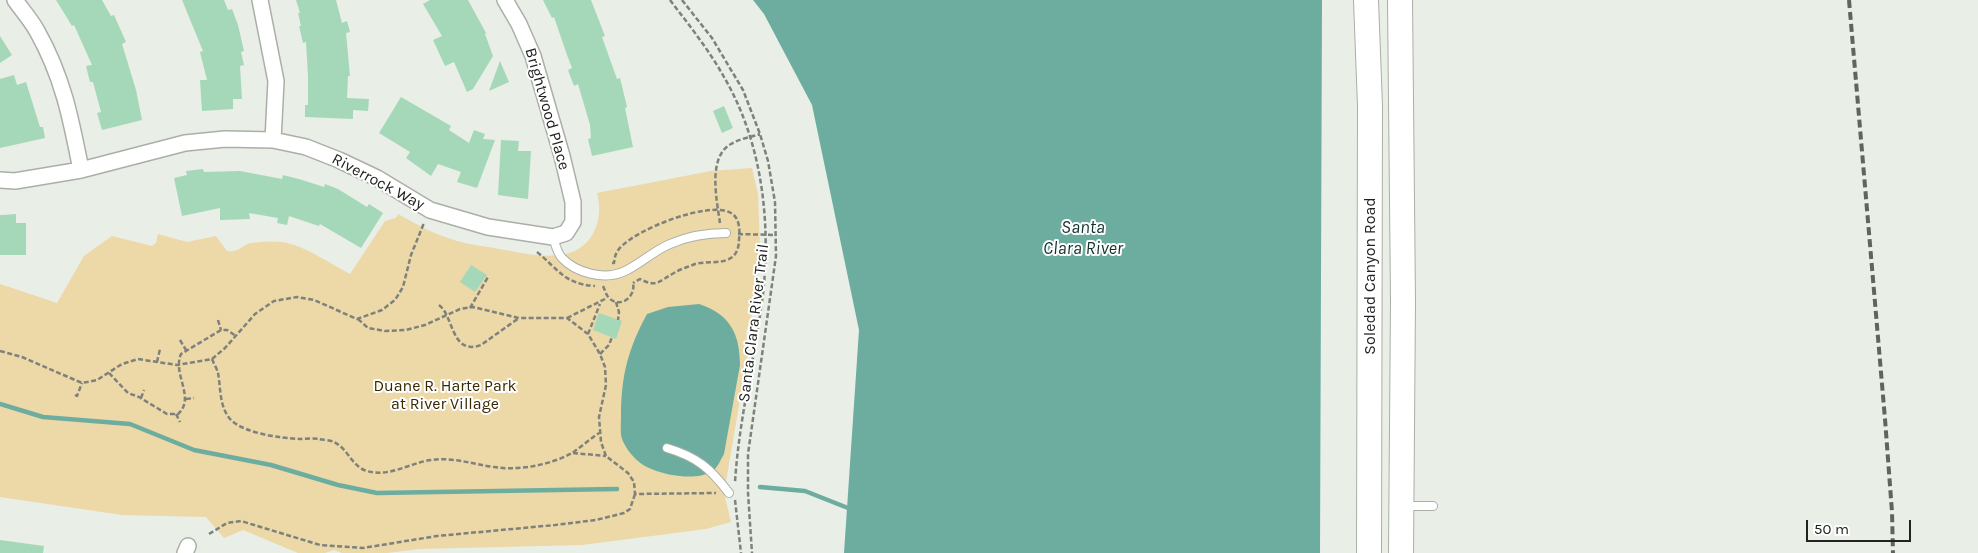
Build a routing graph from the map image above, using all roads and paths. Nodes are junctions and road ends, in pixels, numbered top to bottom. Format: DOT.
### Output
graph roads {
  1 [pos="15,0"];
  2 [pos="260,0"];
  3 [pos="506,0"];
  4 [pos="670,0"];
  5 [pos="682,0"];
  6 [pos="1366,0"];
  7 [pos="1400,0"];
  8 [pos="1370,124"];
  9 [pos="760,134"];
  10 [pos="750,138"];
  11 [pos="273,140"];
  12 [pos="81,170"];
  13 [pos="0,180"];
  14 [pos="430,210"];
  15 [pos="726,233"];
  16 [pos="766,235"];
  17 [pos="776,235"];
  18 [pos="553,236"];
  19 [pos="488,277"];
  20 [pos="633,279"];
  21 [pos="604,287"];
  22 [pos="608,297"];
  23 [pos="1403,301"];
  24 [pos="600,302"];
  25 [pos="616,302"];
  26 [pos="438,305"];
  27 [pos="470,308"];
  28 [pos="446,316"];
  29 [pos="518,318"];
  30 [pos="567,318"];
  31 [pos="357,319"];
  32 [pos="218,320"];
  33 [pos="618,320"];
  34 [pos="221,330"];
  35 [pos="588,334"];
  36 [pos="236,336"];
  37 [pos="612,337"];
  38 [pos="180,340"];
  39 [pos="160,349"];
  40 [pos="186,350"];
  41 [pos="0,352"];
  42 [pos="600,354"];
  43 [pos="212,360"];
  44 [pos="157,362"];
  45 [pos="179,365"];
  46 [pos="109,373"];
  47 [pos="82,383"];
  48 [pos="144,390"];
  49 [pos="75,395"];
  50 [pos="141,398"];
  51 [pos="194,398"];
  52 [pos="186,399"];
  53 [pos="176,414"];
  54 [pos="180,422"];
  55 [pos="599,433"];
  56 [pos="667,448"];
  57 [pos="571,453"];
  58 [pos="606,456"];
  59 [pos="748,492"];
  60 [pos="732,493"];
  61 [pos="635,494"];
  62 [pos="1401,506"];
  63 [pos="1433,506"];
  64 [pos="209,534"];
  65 [pos="741,553"];
  66 [pos="752,553"];
  67 [pos="1369,553"];
  68 [pos="1401,553"];
  1 -- 12 [label="street"];
  2 -- 11 [label="street"];
  3 -- 18 [label="street, Brightwood Place"];
  4 -- 10 [label="path"];
  5 -- 9 [label="path, Santa Clara River Trail"];
  6 -- 8 [label="main road, Soledad Canyon Road"];
  7 -- 23 [label="main road, Soledad Canyon Road"];
  8 -- 23 [label="main road"];
  8 -- 67 [label="main road, Soledad Canyon Road"];
  9 -- 10 [label="path"];
  9 -- 17 [label="path, Santa Clara River Trail"];
  10 -- 15 [label="path"];
  10 -- 16 [label="path"];
  11 -- 12 [label="street, Riverrock Way"];
  11 -- 14 [label="street, Riverrock Way"];
  12 -- 13 [label="street, Riverrock Way"];
  14 -- 18 [label="street, Riverrock Way"];
  14 -- 31 [label="path"];
  15 -- 16 [label="path"];
  15 -- 18 [label="lane"];
  16 -- 17 [label="path"];
  16 -- 60 [label="path"];
  17 -- 59 [label="path, Santa Clara River Trail"];
  19 -- 27 [label="path"];
  20 -- 25 [label="path"];
  21 -- 22 [label="path"];
  22 -- 24 [label="path"];
  22 -- 25 [label="path"];
  23 -- 62 [label="main road, Soledad Canyon Road"];
  24 -- 30 [label="path"];
  24 -- 35 [label="path"];
  25 -- 33 [label="path"];
  26 -- 28 [label="path"];
  27 -- 28 [label="path"];
  27 -- 29 [label="path"];
  28 -- 29 [label="path"];
  28 -- 31 [label="path"];
  29 -- 30 [label="path"];
  30 -- 35 [label="path"];
  31 -- 36 [label="path"];
  32 -- 34 [label="path"];
  34 -- 36 [label="path"];
  34 -- 40 [label="path"];
  35 -- 42 [label="path"];
  36 -- 43 [label="path"];
  37 -- 42 [label="path"];
  38 -- 40 [label="path"];
  39 -- 44 [label="path"];
  40 -- 45 [label="path"];
  41 -- 47 [label="path"];
  42 -- 55 [label="path"];
  43 -- 45 [label="path"];
  43 -- 57 [label="path"];
  44 -- 45 [label="path"];
  44 -- 46 [label="path"];
  45 -- 52 [label="path"];
  46 -- 47 [label="path"];
  46 -- 50 [label="path"];
  47 -- 49 [label="path"];
  48 -- 50 [label="path"];
  50 -- 53 [label="path"];
  51 -- 52 [label="path"];
  52 -- 53 [label="path"];
  53 -- 54 [label="path"];
  55 -- 57 [label="path"];
  55 -- 58 [label="path"];
  56 -- 60 [label="lane"];
  57 -- 58 [label="path"];
  58 -- 61 [label="path"];
  59 -- 60 [label="path"];
  59 -- 66 [label="path, Santa Clara River Trail"];
  60 -- 61 [label="path"];
  60 -- 65 [label="path"];
  61 -- 64 [label="path"];
  62 -- 63 [label="lane"];
  62 -- 68 [label="main road, Soledad Canyon Road"];
}
